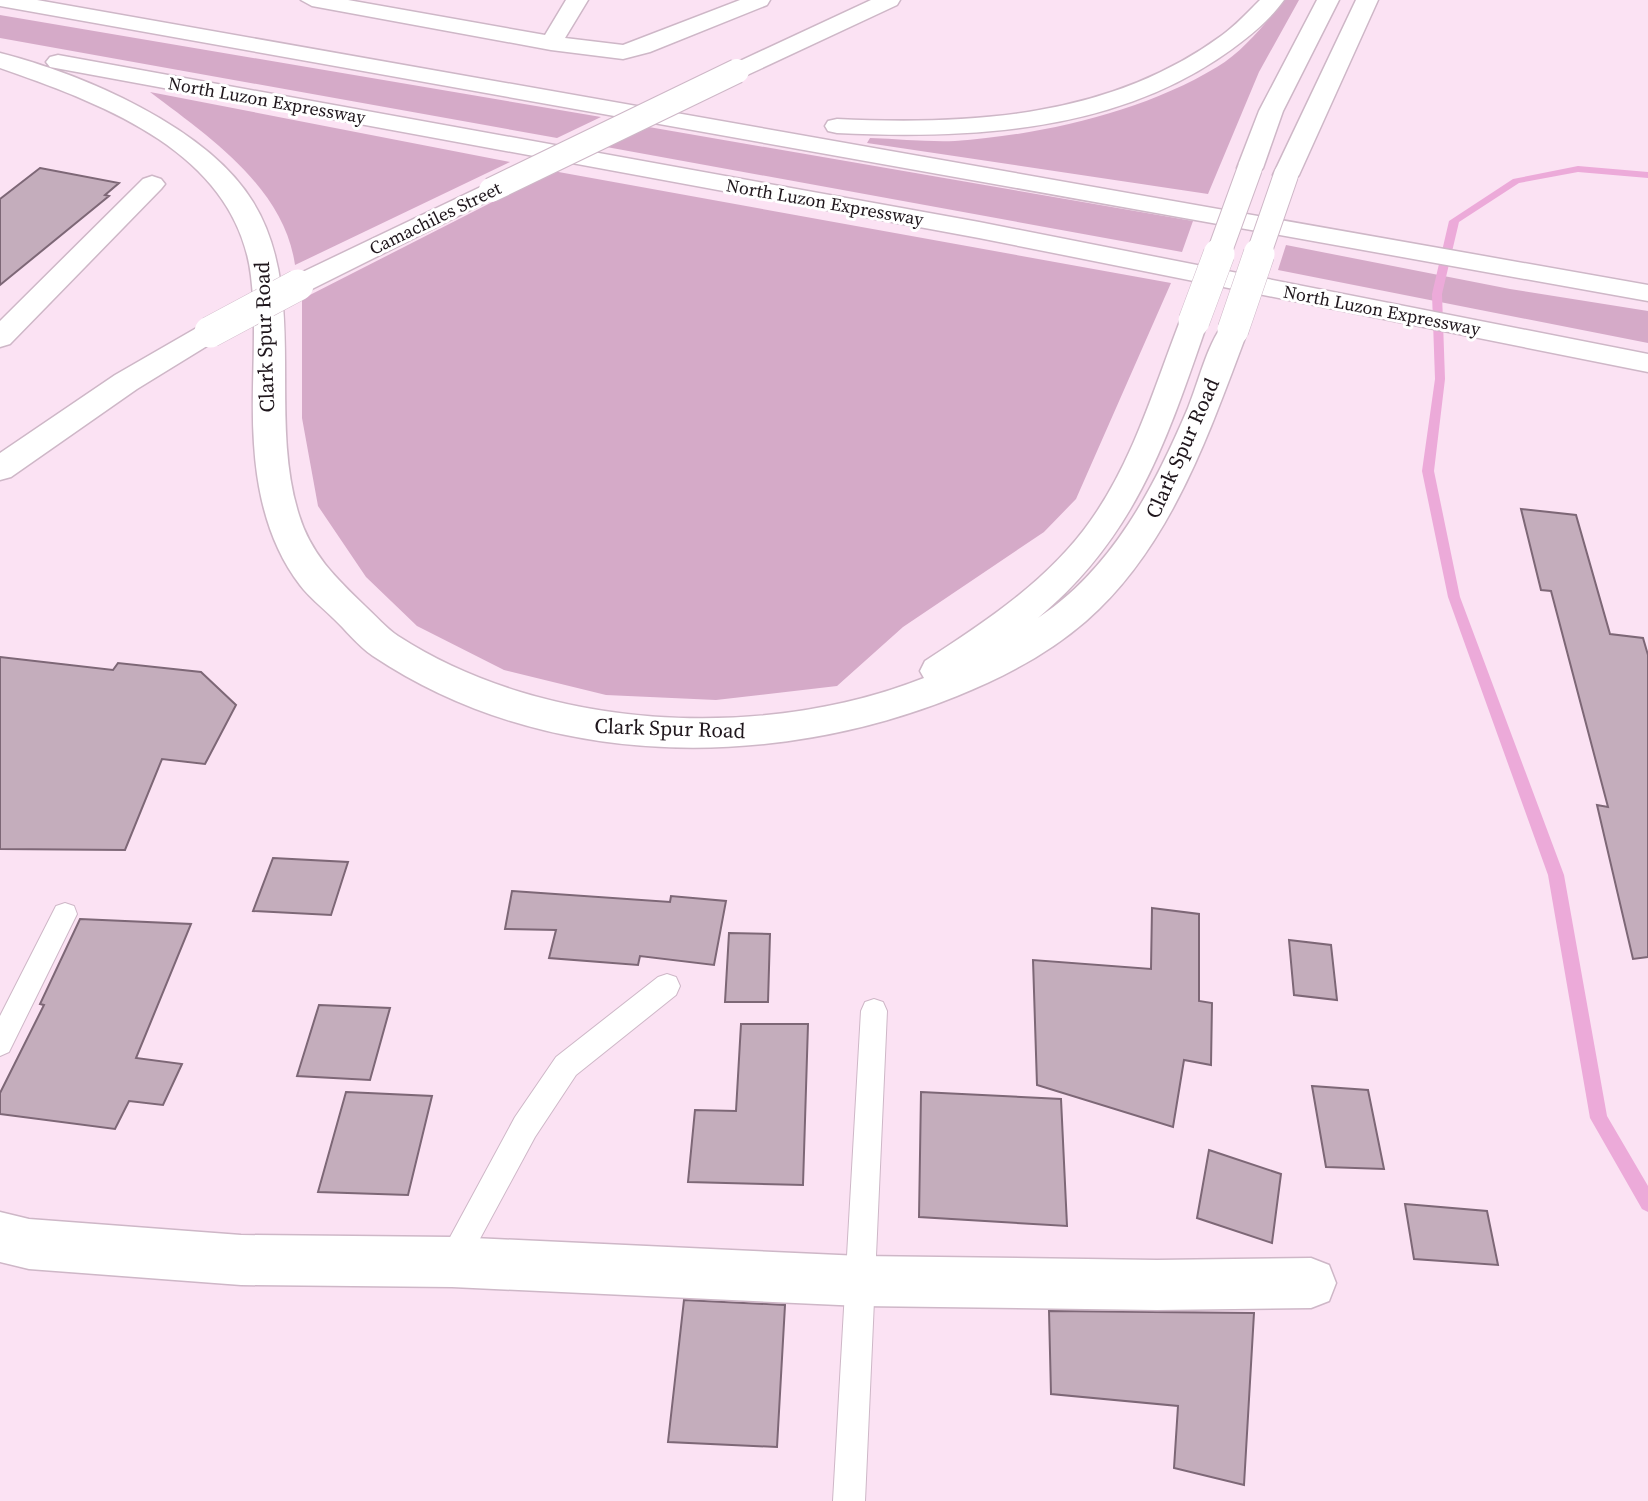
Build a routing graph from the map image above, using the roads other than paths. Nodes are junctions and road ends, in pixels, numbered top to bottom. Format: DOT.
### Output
graph roads {
  1 [pos="0,0"];
  2 [pos="315,0"];
  3 [pos="577,0"];
  4 [pos="759,0"];
  5 [pos="889,0"];
  6 [pos="1273,0"];
  7 [pos="1328,0"];
  8 [pos="1367,0"];
  9 [pos="551,43"];
  10 [pos="0,51"];
  11 [pos="0,60"];
  12 [pos="596,105"];
  13 [pos="152,184"];
  14 [pos="1648,293"];
  15 [pos="0,338"];
  16 [pos="1648,363"];
  17 [pos="0,468"];
  18 [pos="878,710"];
  19 [pos="65,915"];
  20 [pos="667,986"];
  21 [pos="874,1011"];
  22 [pos="0,1043"];
  23 [pos="0,1237"];
  24 [pos="452,1262"];
  25 [pos="861,1281"];
  26 [pos="1311,1283"];
  27 [pos="849,1501"];
  1 -- 12 [label="main road"];
  2 -- 9 [label="main road"];
  3 -- 9 [label="main road"];
  4 -- 9 [label="main road"];
  5 -- 17 [label="main road, Camachiles Street, bridge"];
  6 -- 12 [label="main road"];
  7 -- 18 [label="main road, bridge"];
  8 -- 18 [label="main road, Clark Spur Road, bridge"];
  10 -- 16 [label="main road, North Luzon Expressway"];
  11 -- 18 [label="main road, Clark Spur Road"];
  12 -- 14 [label="main road"];
  13 -- 15 [label="main road"];
  19 -- 22 [label="lane"];
  20 -- 24 [label="lane"];
  21 -- 25 [label="lane"];
  23 -- 24 [label="main road"];
  24 -- 25 [label="main road"];
  25 -- 26 [label="main road"];
  25 -- 27 [label="lane"];
}
